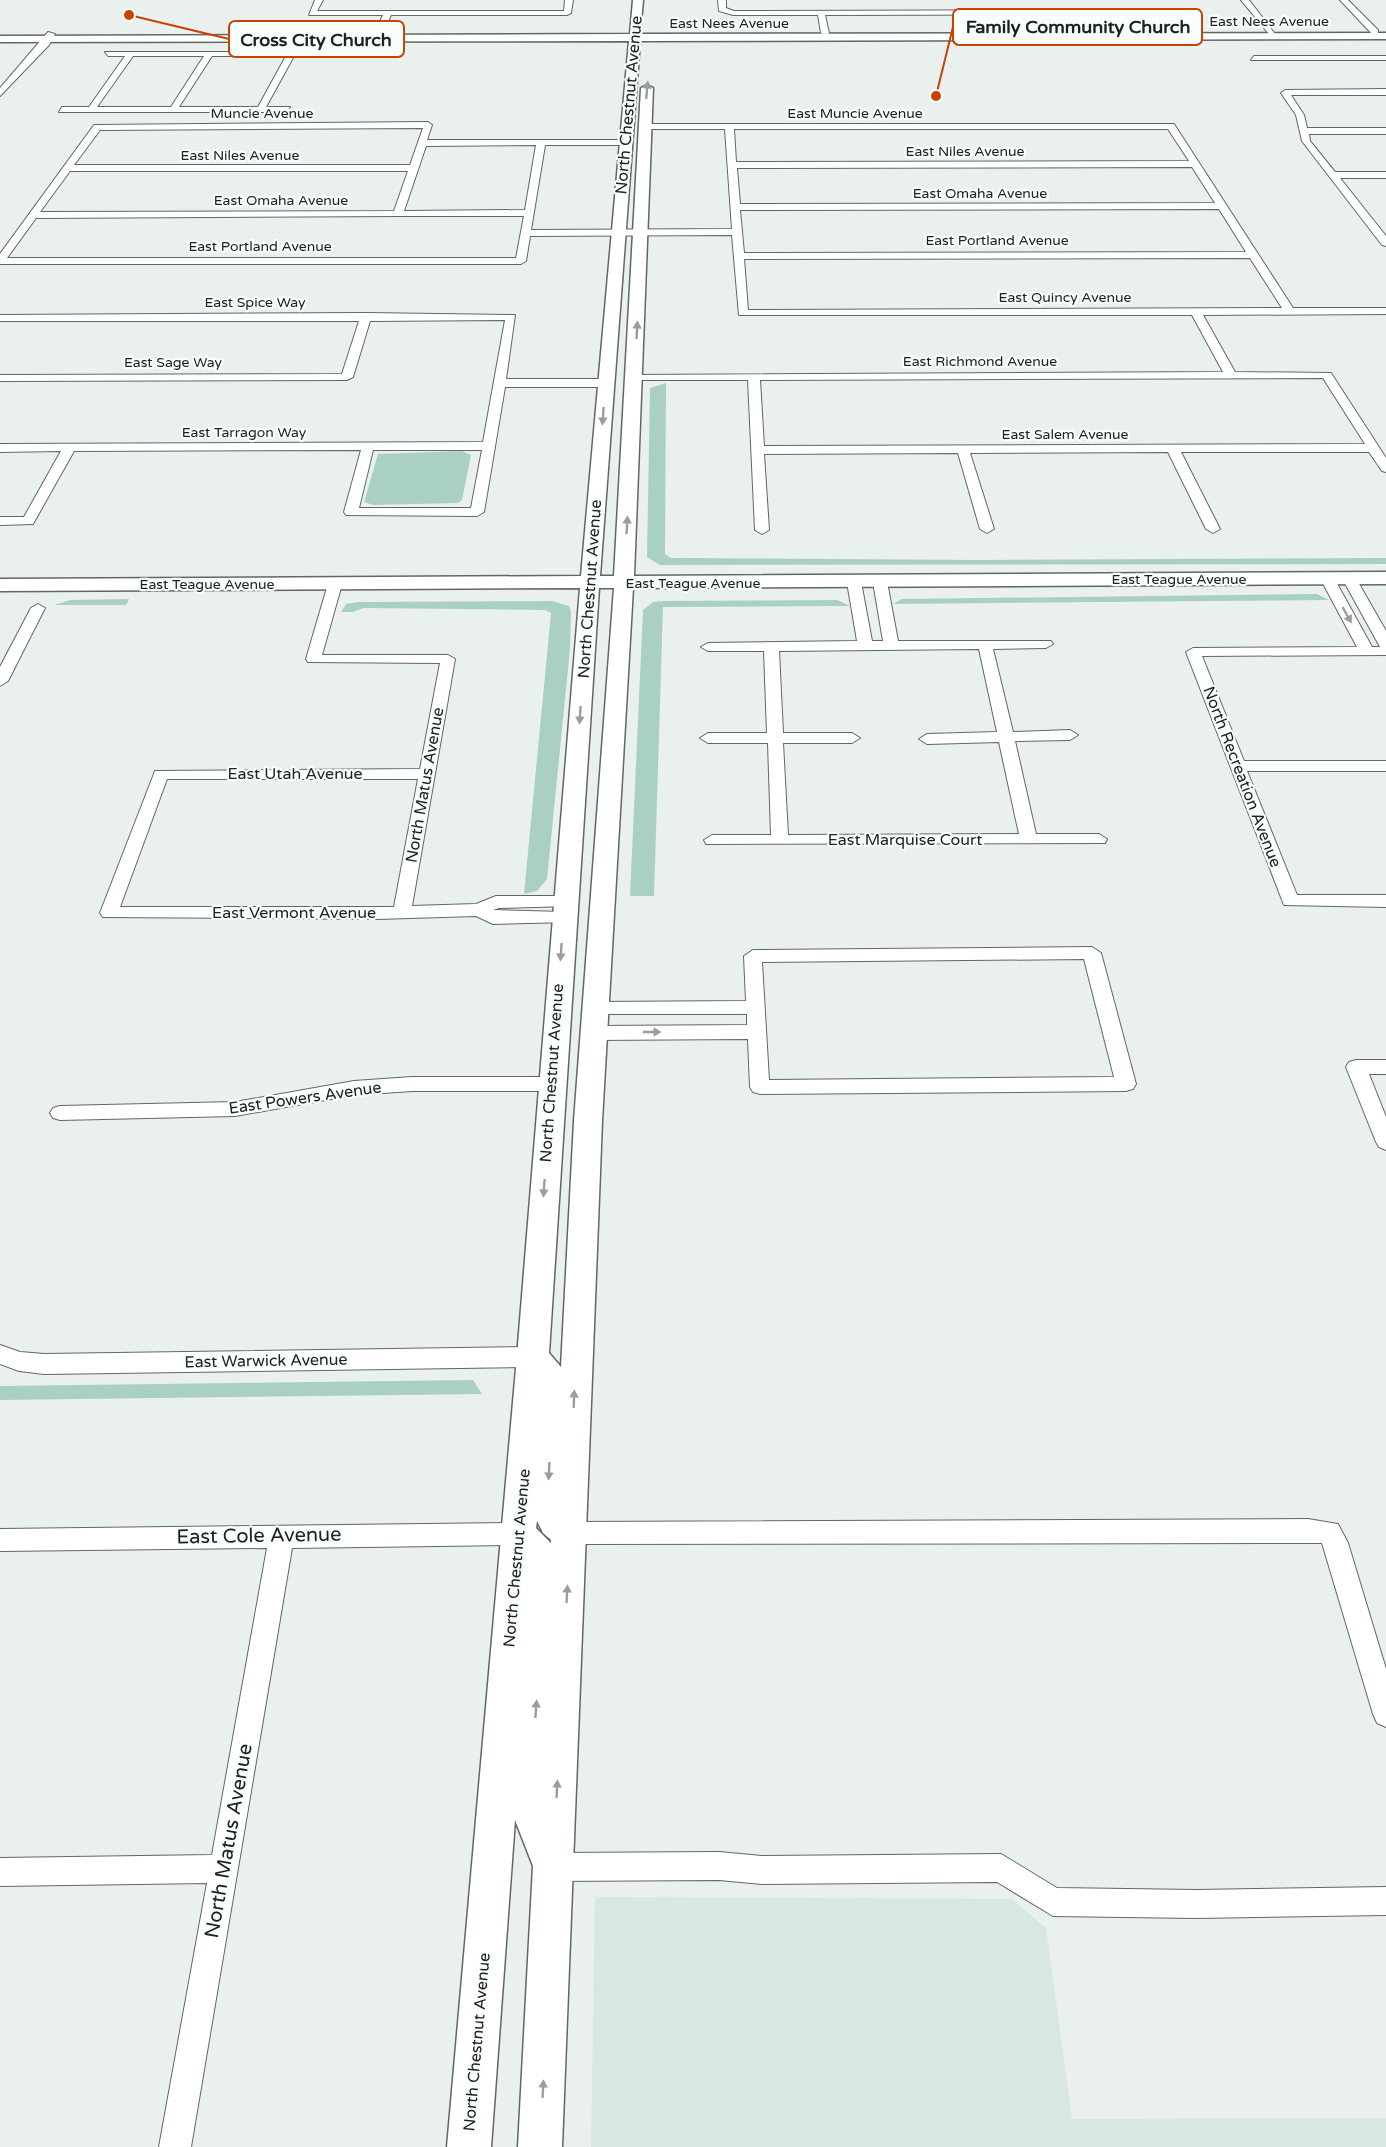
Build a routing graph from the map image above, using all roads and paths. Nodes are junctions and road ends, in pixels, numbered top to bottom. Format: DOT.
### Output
graph roads {
  1 [pos="319,0"];
  2 [pos="569,0"];
  3 [pos="638,0"];
  4 [pos="722,0"];
  5 [pos="1096,0"];
  6 [pos="1245,0"];
  7 [pos="1344,0"];
  8 [pos="1104,12"];
  9 [pos="388,13"];
  10 [pos="821,13"];
  11 [pos="960,32"];
  12 [pos="1272,32"];
  13 [pos="379,33"];
  14 [pos="651,33"];
  15 [pos="825,33"];
  16 [pos="1382,33"];
  17 [pos="0,34"];
  18 [pos="1161,34"];
  19 [pos="635,35"];
  20 [pos="49,36"];
  21 [pos="843,37"];
  22 [pos="273,38"];
  23 [pos="0,39"];
  24 [pos="177,42"];
  25 [pos="254,42"];
  26 [pos="108,54"];
  27 [pos="131,54"];
  28 [pos="174,54"];
  29 [pos="210,54"];
  30 [pos="252,54"];
  31 [pos="291,54"];
  32 [pos="316,54"];
  33 [pos="650,54"];
  34 [pos="1254,58"];
  35 [pos="1386,58"];
  36 [pos="648,78"];
  37 [pos="0,93"];
  38 [pos="1386,93"];
  39 [pos="287,109"];
  40 [pos="62,110"];
  41 [pos="91,110"];
  42 [pos="173,110"];
  43 [pos="260,110"];
  44 [pos="629,114"];
  45 [pos="647,127"];
  46 [pos="729,127"];
  47 [pos="1303,131"];
  48 [pos="1386,131"];
  49 [pos="422,142"];
  50 [pos="541,142"];
  51 [pos="627,142"];
  52 [pos="1197,164"];
  53 [pos="732,165"];
  54 [pos="67,168"];
  55 [pos="413,168"];
  56 [pos="1333,175"];
  57 [pos="1386,175"];
  58 [pos="1224,206"];
  59 [pos="735,207"];
  60 [pos="529,213"];
  61 [pos="398,214"];
  62 [pos="33,215"];
  63 [pos="1371,224"];
  64 [pos="1386,224"];
  65 [pos="629,232"];
  66 [pos="737,232"];
  67 [pos="525,233"];
  68 [pos="0,238"];
  69 [pos="16,238"];
  70 [pos="1386,243"];
  71 [pos="1255,255"];
  72 [pos="739,256"];
  73 [pos="0,261"];
  74 [pos="1386,310"];
  75 [pos="1195,311"];
  76 [pos="1289,311"];
  77 [pos="366,316"];
  78 [pos="0,318"];
  79 [pos="1231,375"];
  80 [pos="754,377"];
  81 [pos="0,378"];
  82 [pos="500,378"];
  83 [pos="615,378"];
  84 [pos="488,446"];
  85 [pos="70,447"];
  86 [pos="368,447"];
  87 [pos="0,448"];
  88 [pos="1373,448"];
  89 [pos="1173,449"];
  90 [pos="758,450"];
  91 [pos="963,450"];
  92 [pos="1386,468"];
  93 [pos="0,521"];
  94 [pos="987,529"];
  95 [pos="1213,529"];
  96 [pos="762,530"];
  97 [pos="1327,578"];
  98 [pos="1349,578"];
  99 [pos="1386,578"];
  100 [pos="855,582"];
  101 [pos="880,582"];
  102 [pos="590,583"];
  103 [pos="624,583"];
  104 [pos="335,584"];
  105 [pos="0,585"];
  106 [pos="38,608"];
  107 [pos="860,619"];
  108 [pos="886,619"];
  109 [pos="985,644"];
  110 [pos="1046,644"];
  111 [pos="1386,644"];
  112 [pos="865,645"];
  113 [pos="891,645"];
  114 [pos="771,646"];
  115 [pos="708,647"];
  116 [pos="1367,651"];
  117 [pos="1386,651"];
  118 [pos="4,667"];
  119 [pos="0,681"];
  120 [pos="1070,735"];
  121 [pos="1007,737"];
  122 [pos="708,738"];
  123 [pos="774,738"];
  124 [pos="852,738"];
  125 [pos="927,739"];
  126 [pos="1237,766"];
  127 [pos="1386,766"];
  128 [pos="428,774"];
  129 [pos="1029,839"];
  130 [pos="1099,839"];
  131 [pos="712,840"];
  132 [pos="780,840"];
  133 [pos="1386,901"];
  134 [pos="565,910"];
  135 [pos="402,912"];
  136 [pos="109,913"];
  137 [pos="693,1007"];
  138 [pos="756,1007"];
  139 [pos="594,1020"];
  140 [pos="693,1032"];
  141 [pos="757,1032"];
  142 [pos="1386,1066"];
  143 [pos="551,1084"];
  144 [pos="60,1113"];
  145 [pos="1386,1142"];
  146 [pos="0,1354"];
  147 [pos="533,1357"];
  148 [pos="570,1533"];
  149 [pos="519,1534"];
  150 [pos="282,1536"];
  151 [pos="0,1540"];
  152 [pos="1386,1714"];
  153 [pos="553,1867"];
  154 [pos="224,1869"];
  155 [pos="0,1872"];
  156 [pos="1386,1901"];
  157 [pos="175,2147"];
  158 [pos="469,2147"];
  159 [pos="540,2147"];
  1 -- 9 [label="street"];
  2 -- 9 [label="street"];
  3 -- 19 [label="main road, North Chestnut Avenue"];
  4 -- 10 [label="street"];
  5 -- 8 [label="street"];
  6 -- 12 [label="street"];
  7 -- 16 [label="street"];
  8 -- 10 [label="street"];
  8 -- 18 [label="street"];
  9 -- 13 [label="street"];
  10 -- 15 [label="street"];
  11 -- 15 [label="main road, East Nees Avenue"];
  11 -- 18 [label="main road, East Nees Avenue"];
  11 -- 21 [label="main road"];
  12 -- 16 [label="main road, East Nees Avenue"];
  12 -- 18 [label="main road, East Nees Avenue"];
  13 -- 19 [label="main road, East Nees Avenue"];
  13 -- 20 [label="main road, East Nees Avenue"];
  13 -- 22 [label="main road"];
  14 -- 15 [label="main road, East Nees Avenue"];
  14 -- 19 [label="main road, East Nees Avenue"];
  14 -- 21 [label="main road, East Nees Avenue"];
  14 -- 33 [label="main road, North Chestnut Avenue"];
  16 -- 18 [label="main road, East Nees Avenue"];
  17 -- 20 [label="main road, East Nees Avenue"];
  18 -- 21 [label="main road, East Nees Avenue"];
  19 -- 22 [label="main road, East Nees Avenue"];
  19 -- 44 [label="main road, North Chestnut Avenue"];
  20 -- 23 [label="main road, East Nees Avenue"];
  20 -- 24 [label="main road, East Nees Avenue"];
  20 -- 37 [label="street"];
  22 -- 25 [label="main road, East Nees Avenue"];
  24 -- 25 [label="main road, East Nees Avenue"];
  24 -- 28 [label="street"];
  25 -- 30 [label="street"];
  26 -- 27 [label="street"];
  27 -- 28 [label="street"];
  27 -- 41 [label="street"];
  28 -- 29 [label="street"];
  29 -- 30 [label="street"];
  29 -- 42 [label="street"];
  30 -- 31 [label="street"];
  31 -- 32 [label="street"];
  31 -- 43 [label="street"];
  34 -- 35 [label="street"];
  45 -- 36 [label="main road, North Chestnut Avenue, one-way"];
  38 -- 47 [label="street"];
  39 -- 43 [label="street"];
  40 -- 41 [label="street"];
  41 -- 42 [label="street"];
  42 -- 43 [label="street"];
  44 -- 45 [label="main road"];
  44 -- 51 [label="main road, North Chestnut Avenue"];
  45 -- 46 [label="street, East Muncie Avenue"];
  45 -- 65 [label="main road, North Chestnut Avenue"];
  46 -- 52 [label="street, East Muncie Avenue"];
  46 -- 53 [label="street"];
  47 -- 48 [label="street"];
  47 -- 56 [label="street"];
  49 -- 50 [label="street"];
  49 -- 54 [label="street, Muncie Avenue"];
  49 -- 55 [label="street"];
  50 -- 51 [label="street"];
  50 -- 60 [label="street"];
  51 -- 65 [label="main road, North Chestnut Avenue"];
  52 -- 53 [label="street, East Niles Avenue"];
  52 -- 58 [label="street"];
  53 -- 59 [label="street"];
  54 -- 55 [label="street, East Niles Avenue"];
  54 -- 62 [label="street"];
  55 -- 61 [label="street"];
  56 -- 57 [label="street"];
  56 -- 63 [label="street"];
  58 -- 59 [label="street, East Omaha Avenue"];
  58 -- 71 [label="street"];
  59 -- 66 [label="street"];
  60 -- 61 [label="street, East Omaha Avenue"];
  60 -- 67 [label="street"];
  61 -- 62 [label="street, East Omaha Avenue"];
  62 -- 69 [label="street"];
  63 -- 64 [label="street"];
  63 -- 70 [label="street"];
  65 -- 66 [label="street"];
  65 -- 67 [label="street"];
  83 -- 65 [label="main road, North Chestnut Avenue, one-way"];
  65 -- 83 [label="main road, North Chestnut Avenue"];
  66 -- 72 [label="street"];
  67 -- 73 [label="street, East Portland Avenue"];
  68 -- 69 [label="street"];
  69 -- 73 [label="street"];
  71 -- 72 [label="street, East Portland Avenue"];
  71 -- 76 [label="street"];
  72 -- 75 [label="street, East Quincy Avenue"];
  74 -- 76 [label="street, East Quincy Avenue"];
  75 -- 76 [label="street, East Quincy Avenue"];
  75 -- 79 [label="street"];
  77 -- 78 [label="street, East Spice Way"];
  77 -- 81 [label="street, East Sage Way"];
  77 -- 82 [label="street, East Spice Way"];
  79 -- 80 [label="street, East Richmond Avenue"];
  79 -- 88 [label="street, East Richmond Avenue"];
  80 -- 83 [label="street, East Richmond Avenue"];
  80 -- 90 [label="street"];
  82 -- 83 [label="street, East Richmond Avenue"];
  82 -- 84 [label="street"];
  83 -- 102 [label="main road, North Chestnut Avenue, one-way"];
  103 -- 83 [label="main road, North Chestnut Avenue, one-way"];
  84 -- 86 [label="street, East Tarragon Way"];
  84 -- 86 [label="street"];
  85 -- 86 [label="street, East Tarragon Way"];
  85 -- 87 [label="street, East Tarragon Way"];
  85 -- 93 [label="street"];
  88 -- 89 [label="street, East Salem Avenue"];
  88 -- 92 [label="street"];
  89 -- 91 [label="street, East Salem Avenue"];
  89 -- 95 [label="street"];
  90 -- 91 [label="street, East Salem Avenue"];
  90 -- 96 [label="street"];
  91 -- 94 [label="street"];
  97 -- 98 [label="main road, East Teague Avenue"];
  97 -- 101 [label="main road, East Teague Avenue"];
  97 -- 116 [label="street, one-way"];
  98 -- 99 [label="main road, East Teague Avenue"];
  98 -- 111 [label="street"];
  100 -- 101 [label="main road, East Teague Avenue"];
  100 -- 103 [label="main road, East Teague Avenue"];
  100 -- 107 [label="street"];
  101 -- 108 [label="street"];
  102 -- 103 [label="main road, East Teague Avenue"];
  102 -- 104 [label="main road, East Teague Avenue"];
  102 -- 134 [label="main road, North Chestnut Avenue, one-way"];
  103 -- 139 [label="main road, North Chestnut Avenue"];
  104 -- 105 [label="main road, East Teague Avenue"];
  104 -- 128 [label="street, North Matus Avenue"];
  106 -- 118 [label="street"];
  107 -- 108 [label="street"];
  107 -- 112 [label="street"];
  108 -- 113 [label="street"];
  109 -- 110 [label="street"];
  109 -- 113 [label="street"];
  109 -- 121 [label="street"];
  112 -- 113 [label="street"];
  112 -- 114 [label="street"];
  114 -- 115 [label="street"];
  114 -- 123 [label="street"];
  116 -- 117 [label="street"];
  116 -- 126 [label="street, North Recreation Avenue"];
  118 -- 119 [label="street"];
  120 -- 121 [label="street"];
  121 -- 125 [label="street"];
  121 -- 129 [label="street"];
  122 -- 123 [label="street"];
  123 -- 124 [label="street"];
  123 -- 132 [label="street"];
  126 -- 127 [label="street"];
  126 -- 133 [label="street, North Recreation Avenue"];
  128 -- 135 [label="street, North Matus Avenue"];
  128 -- 136 [label="street, East Utah Avenue"];
  129 -- 130 [label="street, East Marquise Court"];
  129 -- 132 [label="street, East Marquise Court"];
  131 -- 132 [label="street, East Marquise Court"];
  134 -- 135 [label="street, East Vermont Avenue"];
  134 -- 139 [label="main road"];
  134 -- 143 [label="main road, North Chestnut Avenue, one-way"];
  135 -- 136 [label="street, East Vermont Avenue"];
  137 -- 138 [label="street"];
  137 -- 139 [label="street"];
  137 -- 140 [label="street"];
  138 -- 141 [label="street"];
  138 -- 141 [label="street"];
  139 -- 140 [label="street, one-way"];
  148 -- 139 [label="main road, North Chestnut Avenue, one-way"];
  140 -- 141 [label="street"];
  142 -- 145 [label="street"];
  143 -- 144 [label="street, East Powers Avenue"];
  143 -- 147 [label="main road, North Chestnut Avenue, one-way"];
  146 -- 147 [label="street, East Warwick Avenue"];
  147 -- 148 [label="main road, one-way"];
  147 -- 149 [label="main road, North Chestnut Avenue"];
  148 -- 152 [label="street"];
  153 -- 148 [label="main road, North Chestnut Avenue, one-way"];
  149 -- 150 [label="street, East Cole Avenue"];
  153 -- 149 [label="main road, one-way"];
  149 -- 158 [label="main road, North Chestnut Avenue"];
  150 -- 151 [label="street, East Cole Avenue"];
  150 -- 154 [label="street, North Matus Avenue"];
  153 -- 156 [label="street"];
  159 -- 153 [label="main road, North Chestnut Avenue, one-way"];
  154 -- 155 [label="street"];
  154 -- 157 [label="street, North Matus Avenue"];
}
